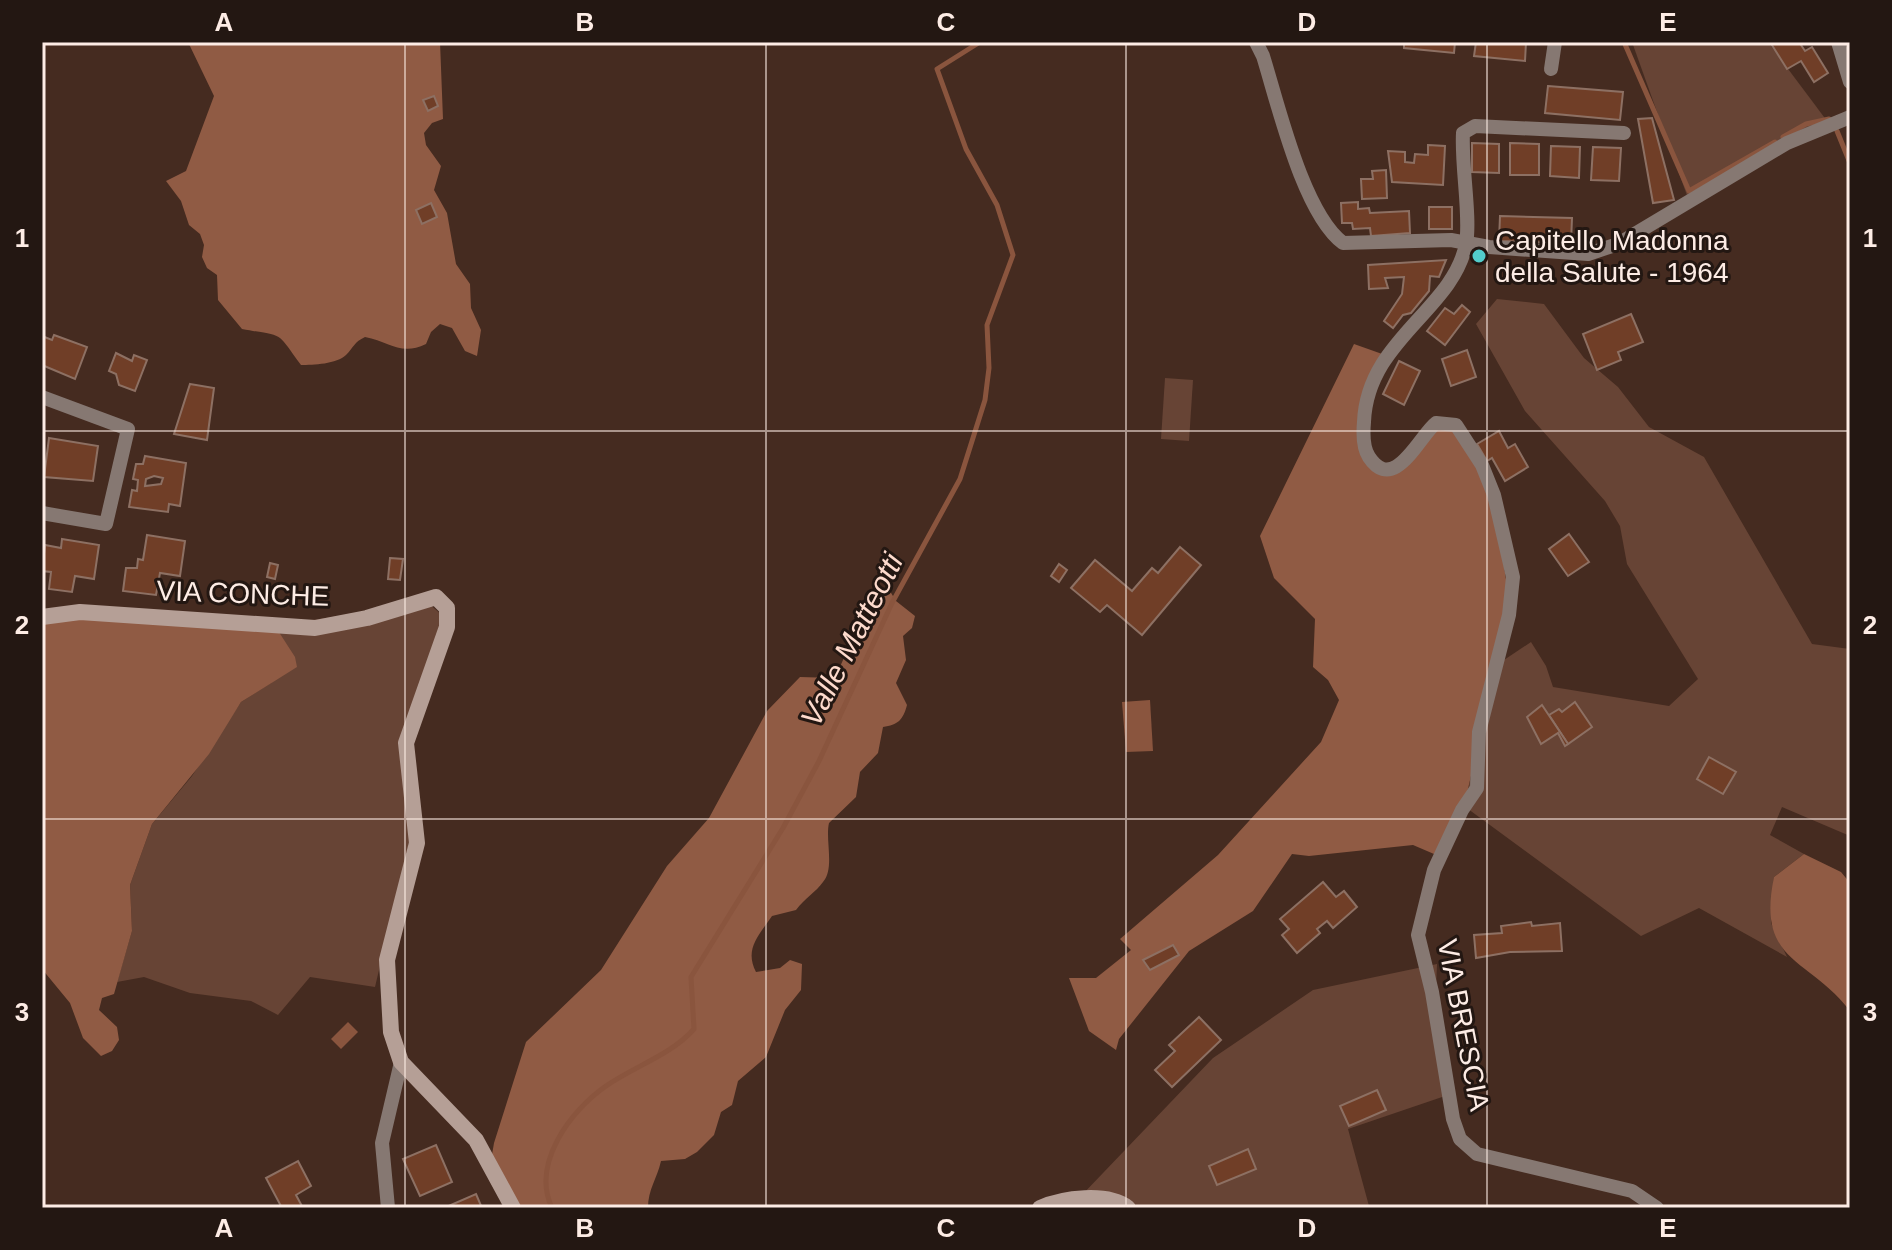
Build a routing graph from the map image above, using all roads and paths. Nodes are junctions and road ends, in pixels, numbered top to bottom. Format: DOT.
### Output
graph roads {
  1 [pos="1256,42"];
  2 [pos="1555,42"];
  3 [pos="1838,42"];
  4 [pos="1551,69"];
  5 [pos="1850,82"];
  6 [pos="1850,117"];
  7 [pos="1624,133"];
  8 [pos="1466,244"];
  9 [pos="42,397"];
  10 [pos="42,513"];
  11 [pos="42,617"];
  12 [pos="401,1062"];
  13 [pos="388,1208"];
  14 [pos="513,1208"];
  15 [pos="1040,1208"];
  16 [pos="1128,1208"];
  17 [pos="1657,1208"];
  1 -- 8 [label="street"];
  2 -- 4 [label="street"];
  3 -- 5 [label="street"];
  6 -- 8 [label="street"];
  7 -- 8 [label="street"];
  8 -- 17 [label="street, VIA BRESCIA"];
  9 -- 10 [label="street"];
  11 -- 12 [label="street, VIA CONCHE"];
  12 -- 13 [label="street, VIA CONCHE"];
  12 -- 14 [label="street, VIA CONCHE"];
  15 -- 16 [label="street"];
}
